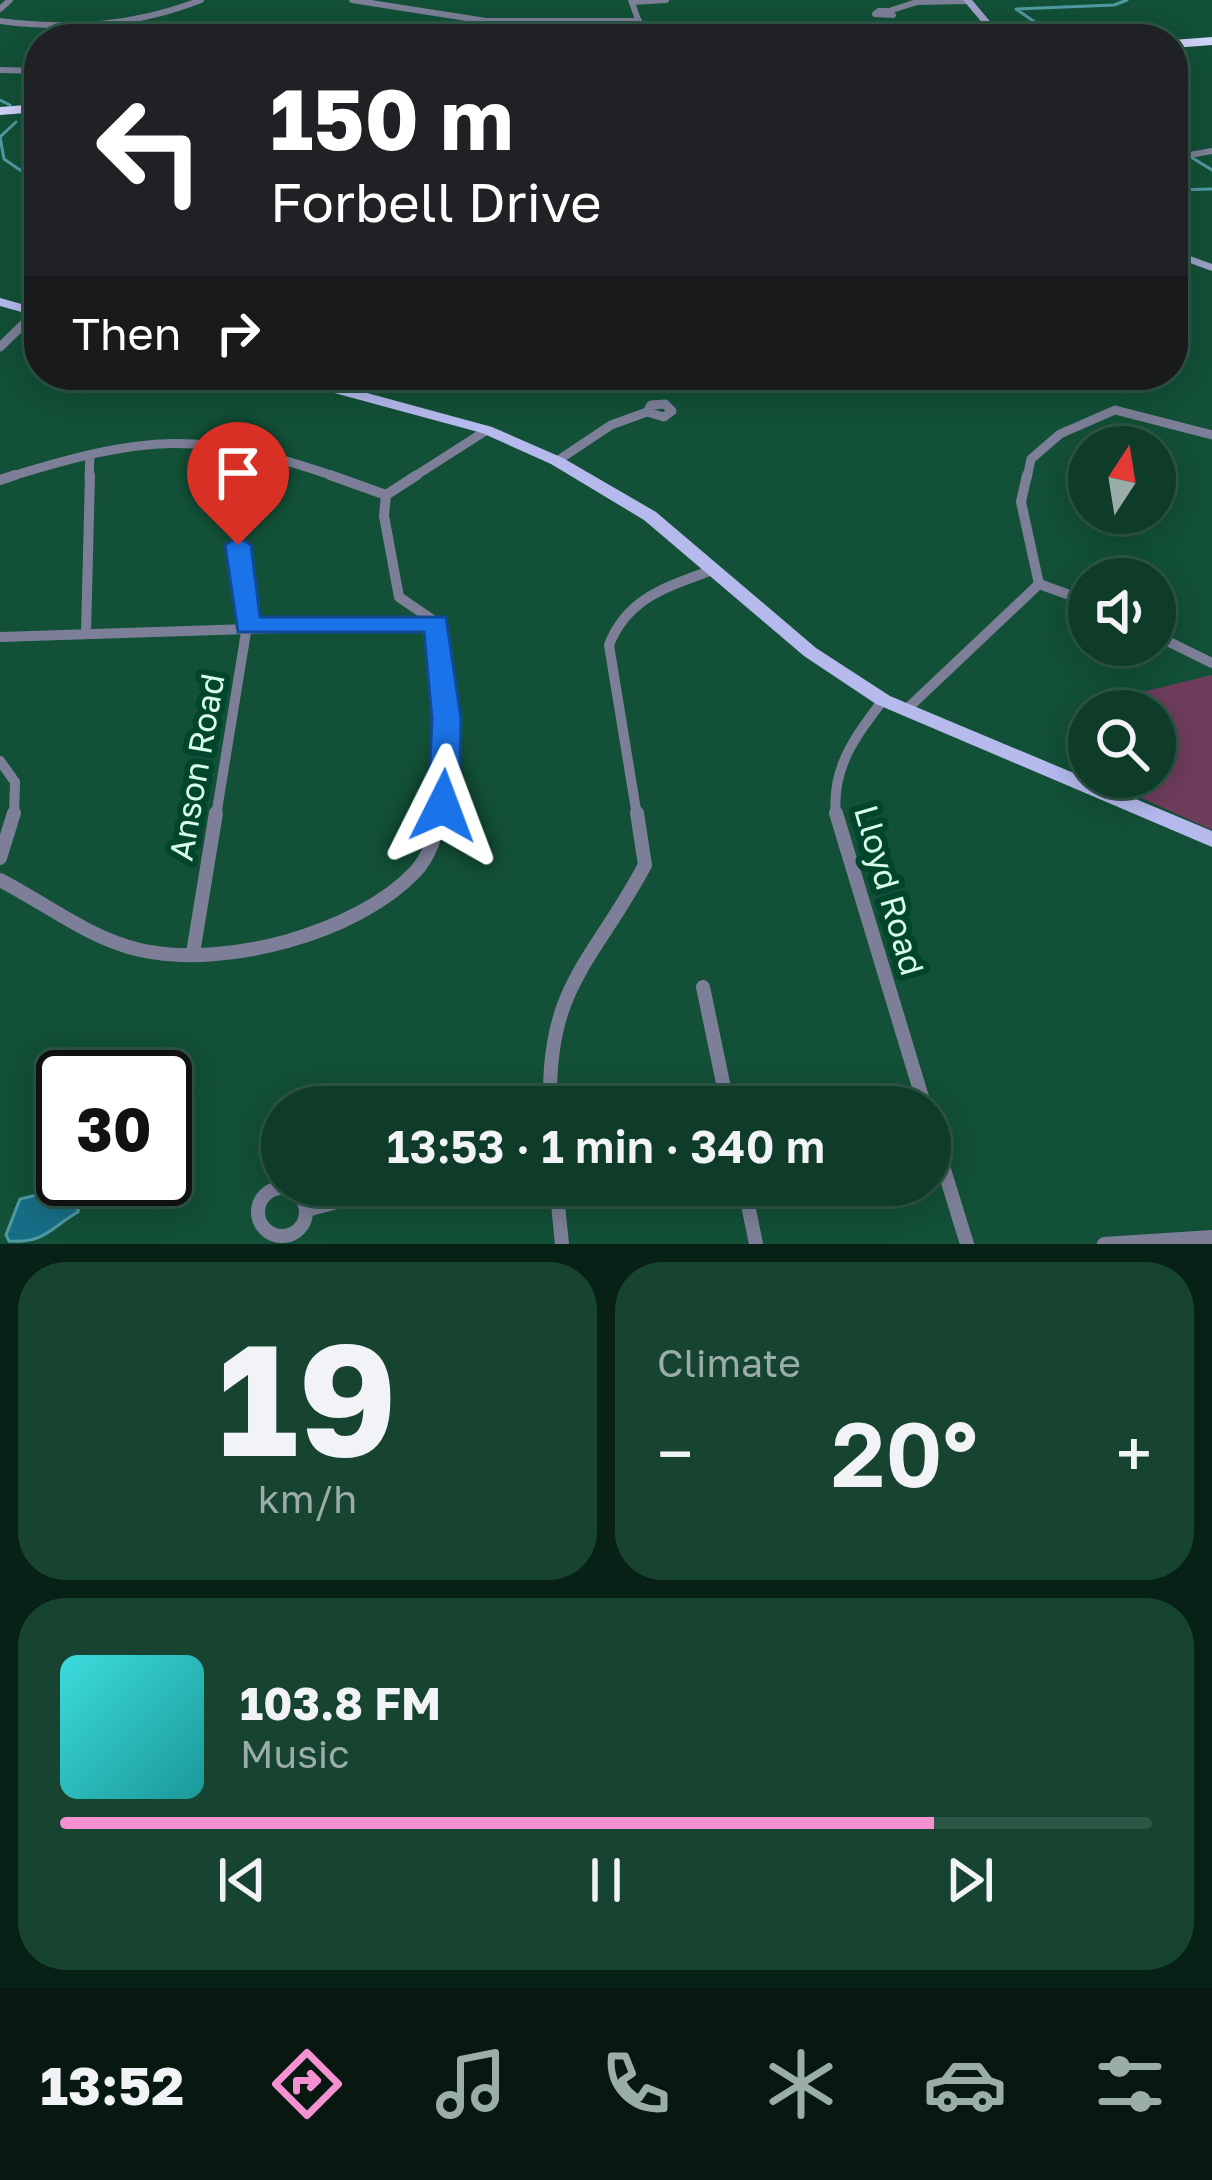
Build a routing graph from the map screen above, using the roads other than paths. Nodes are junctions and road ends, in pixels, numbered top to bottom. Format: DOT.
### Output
graph roads {
  1 [pos="10,0"];
  2 [pos="201,0"];
  3 [pos="352,0"];
  4 [pos="666,0"];
  5 [pos="967,0"];
  6 [pos="631,1"];
  7 [pos="0,9"];
  8 [pos="889,11"];
  9 [pos="0,21"];
  10 [pos="486,21"];
  11 [pos="638,21"];
  12 [pos="62,24"];
  13 [pos="118,24"];
  14 [pos="485,24"];
  15 [pos="639,24"];
  16 [pos="988,24"];
  17 [pos="24,325"];
  18 [pos="0,347"];
  19 [pos="339,390"];
  20 [pos="647,412"];
  21 [pos="487,430"];
  22 [pos="1212,434"];
  23 [pos="227,447"];
  24 [pos="91,454"];
  25 [pos="557,461"];
  26 [pos="0,480"];
  27 [pos="386,495"];
  28 [pos="715,569"];
  29 [pos="1039,584"];
  30 [pos="1068,594"];
  31 [pos="399,596"];
  32 [pos="390,622"];
  33 [pos="437,623"];
  34 [pos="248,626"];
  35 [pos="86,633"];
  36 [pos="0,637"];
  37 [pos="1176,645"];
  38 [pos="1212,663"];
  39 [pos="883,700"];
  40 [pos="908,708"];
  41 [pos="0,761"];
  42 [pos="1212,838"];
  43 [pos="0,858"];
  44 [pos="0,880"];
  45 [pos="193,952"];
  46 [pos="703,988"];
  47 [pos="548,1086"];
  48 [pos="724,1086"];
  49 [pos="918,1086"];
  50 [pos="951,1192"];
  51 [pos="323,1206"];
  52 [pos="558,1206"];
  53 [pos="748,1206"];
  54 [pos="308,1210"];
  55 [pos="1212,1237"];
  56 [pos="562,1244"];
  57 [pos="756,1244"];
  58 [pos="967,1244"];
  59 [pos="1104,1244"];
  1 -- 7 [label="street"];
  2 -- 13 [label="street"];
  3 -- 10 [label="street"];
  4 -- 6 [label="street"];
  5 -- 8 [label="street"];
  5 -- 16 [label="street"];
  6 -- 11 [label="street"];
  9 -- 12 [label="street"];
  10 -- 11 [label="street"];
  10 -- 14 [label="street"];
  11 -- 15 [label="street"];
  17 -- 18 [label="street"];
  19 -- 21 [label="main road"];
  20 -- 25 [label="street"];
  21 -- 25 [label="main road"];
  21 -- 27 [label="street"];
  22 -- 29 [label="street"];
  23 -- 24 [label="street"];
  23 -- 27 [label="street"];
  23 -- 34 [label="street, Anson Road"];
  24 -- 26 [label="street"];
  24 -- 35 [label="street"];
  25 -- 28 [label="main road"];
  27 -- 31 [label="street"];
  28 -- 39 [label="main road"];
  28 -- 47 [label="street"];
  29 -- 30 [label="street"];
  29 -- 40 [label="street"];
  31 -- 32 [label="street"];
  31 -- 33 [label="street"];
  32 -- 33 [label="street"];
  32 -- 34 [label="street"];
  33 -- 45 [label="street"];
  34 -- 35 [label="street"];
  34 -- 45 [label="street, Anson Road"];
  35 -- 36 [label="street"];
  37 -- 38 [label="street"];
  39 -- 40 [label="main road"];
  39 -- 49 [label="street, Lloyd Road"];
  40 -- 42 [label="main road"];
  41 -- 43 [label="street"];
  44 -- 45 [label="street"];
  46 -- 48 [label="street"];
  50 -- 58 [label="street"];
  51 -- 54 [label="street"];
  52 -- 56 [label="street"];
  53 -- 57 [label="street"];
  55 -- 59 [label="street"];
}
